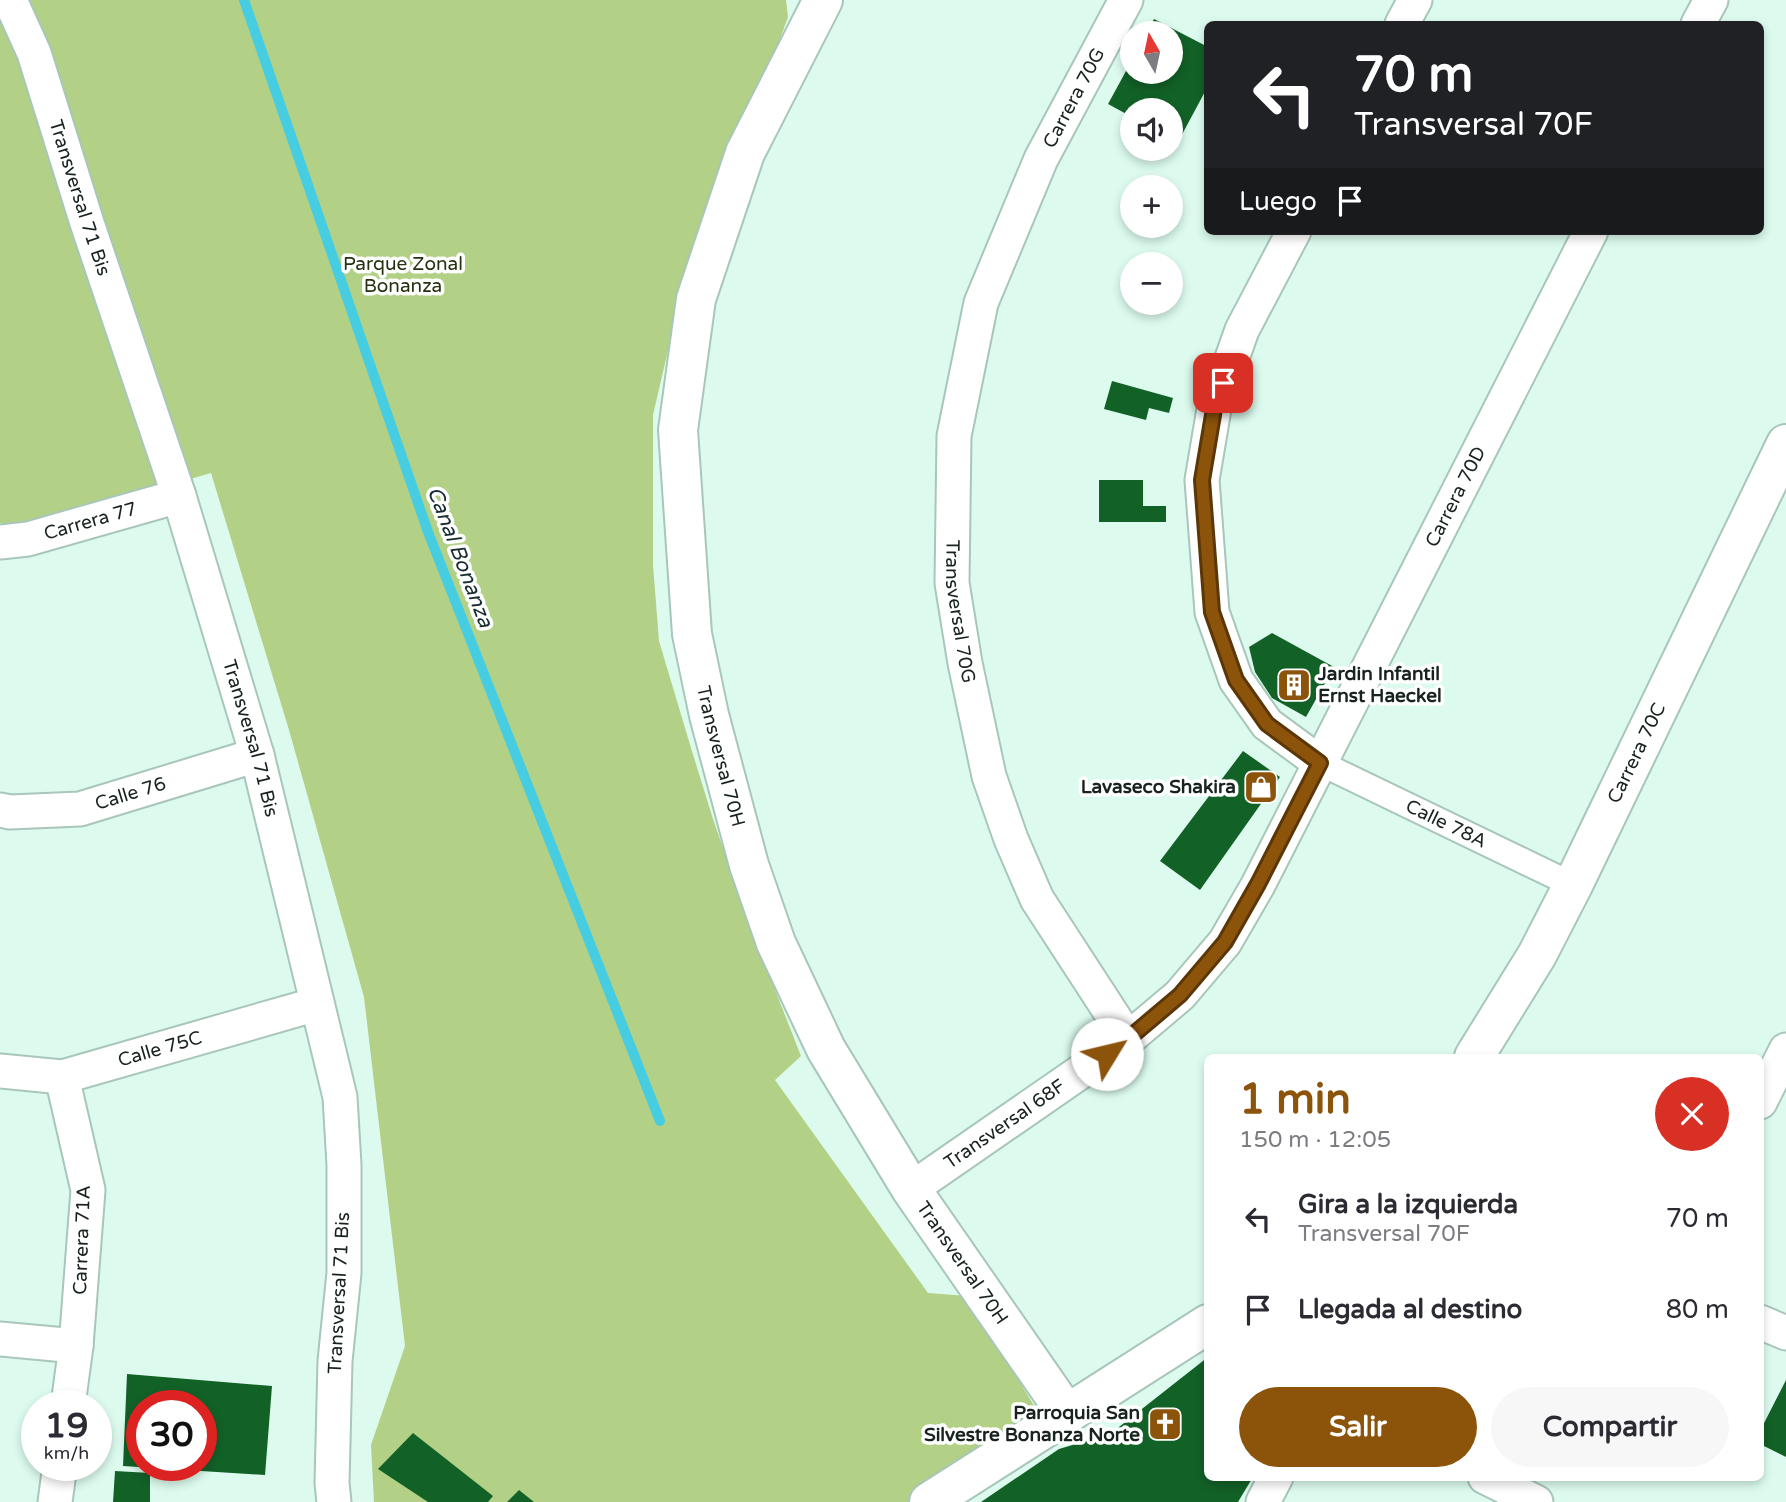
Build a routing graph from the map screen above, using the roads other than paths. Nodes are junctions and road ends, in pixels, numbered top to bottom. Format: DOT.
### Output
graph roads {
  1 [pos="10,0"];
  2 [pos="823,0"];
  3 [pos="1126,0"];
  4 [pos="1415,0"];
  5 [pos="1711,0"];
  6 [pos="803,17"];
  7 [pos="1404,21"];
  8 [pos="1700,21"];
  9 [pos="1041,159"];
  10 [pos="1292,235"];
  11 [pos="1589,235"];
  12 [pos="1786,444"];
  13 [pos="179,496"];
  14 [pos="0,542"];
  15 [pos="257,755"];
  16 [pos="1320,763"];
  17 [pos="0,810"];
  18 [pos="1573,885"];
  19 [pos="317,1004"];
  20 [pos="1128,1039"];
  21 [pos="1786,1050"];
  22 [pos="1476,1054"];
  23 [pos="0,1071"];
  24 [pos="62,1077"];
  25 [pos="1764,1094"];
  26 [pos="911,1189"];
  27 [pos="1764,1324"];
  28 [pos="1204,1327"];
  29 [pos="1786,1334"];
  30 [pos="0,1339"];
  31 [pos="76,1346"];
  32 [pos="70,1390"];
  33 [pos="1067,1415"];
  34 [pos="58,1481"];
  35 [pos="1274,1481"];
  36 [pos="1493,1481"];
  37 [pos="55,1502"];
  38 [pos="334,1502"];
  39 [pos="929,1502"];
  40 [pos="1263,1502"];
  41 [pos="1536,1502"];
  1 -- 13 [label="street, Transversal 71 Bis"];
  2 -- 6 [label="street, Transversal 70H"];
  3 -- 9 [label="street, Carrera 70G"];
  4 -- 7 [label="street"];
  5 -- 8 [label="street"];
  6 -- 26 [label="street, Transversal 70H"];
  9 -- 20 [label="street, Transversal 70G"];
  10 -- 16 [label="street"];
  11 -- 16 [label="street, Carrera 70D"];
  12 -- 18 [label="street, Carrera 70C"];
  13 -- 14 [label="street, Carrera 77"];
  13 -- 15 [label="street, Transversal 71 Bis"];
  15 -- 17 [label="street, Calle 76"];
  15 -- 19 [label="street, Transversal 71 Bis"];
  16 -- 18 [label="street, Calle 78A"];
  16 -- 20 [label="street, Transversal 68F"];
  18 -- 22 [label="street, Carrera 70C"];
  19 -- 24 [label="street, Calle 75C"];
  19 -- 38 [label="street, Transversal 71 Bis"];
  20 -- 26 [label="street, Transversal 68F"];
  21 -- 25 [label="street"];
  23 -- 24 [label="street, Calle 75C"];
  24 -- 31 [label="street, Carrera 71A"];
  26 -- 33 [label="street, Transversal 70H"];
  27 -- 29 [label="street"];
  28 -- 33 [label="street"];
  30 -- 31 [label="street"];
  31 -- 32 [label="street, Carrera 71A"];
  33 -- 39 [label="street"];
  34 -- 37 [label="street"];
  35 -- 40 [label="street"];
  36 -- 41 [label="street"];
}
